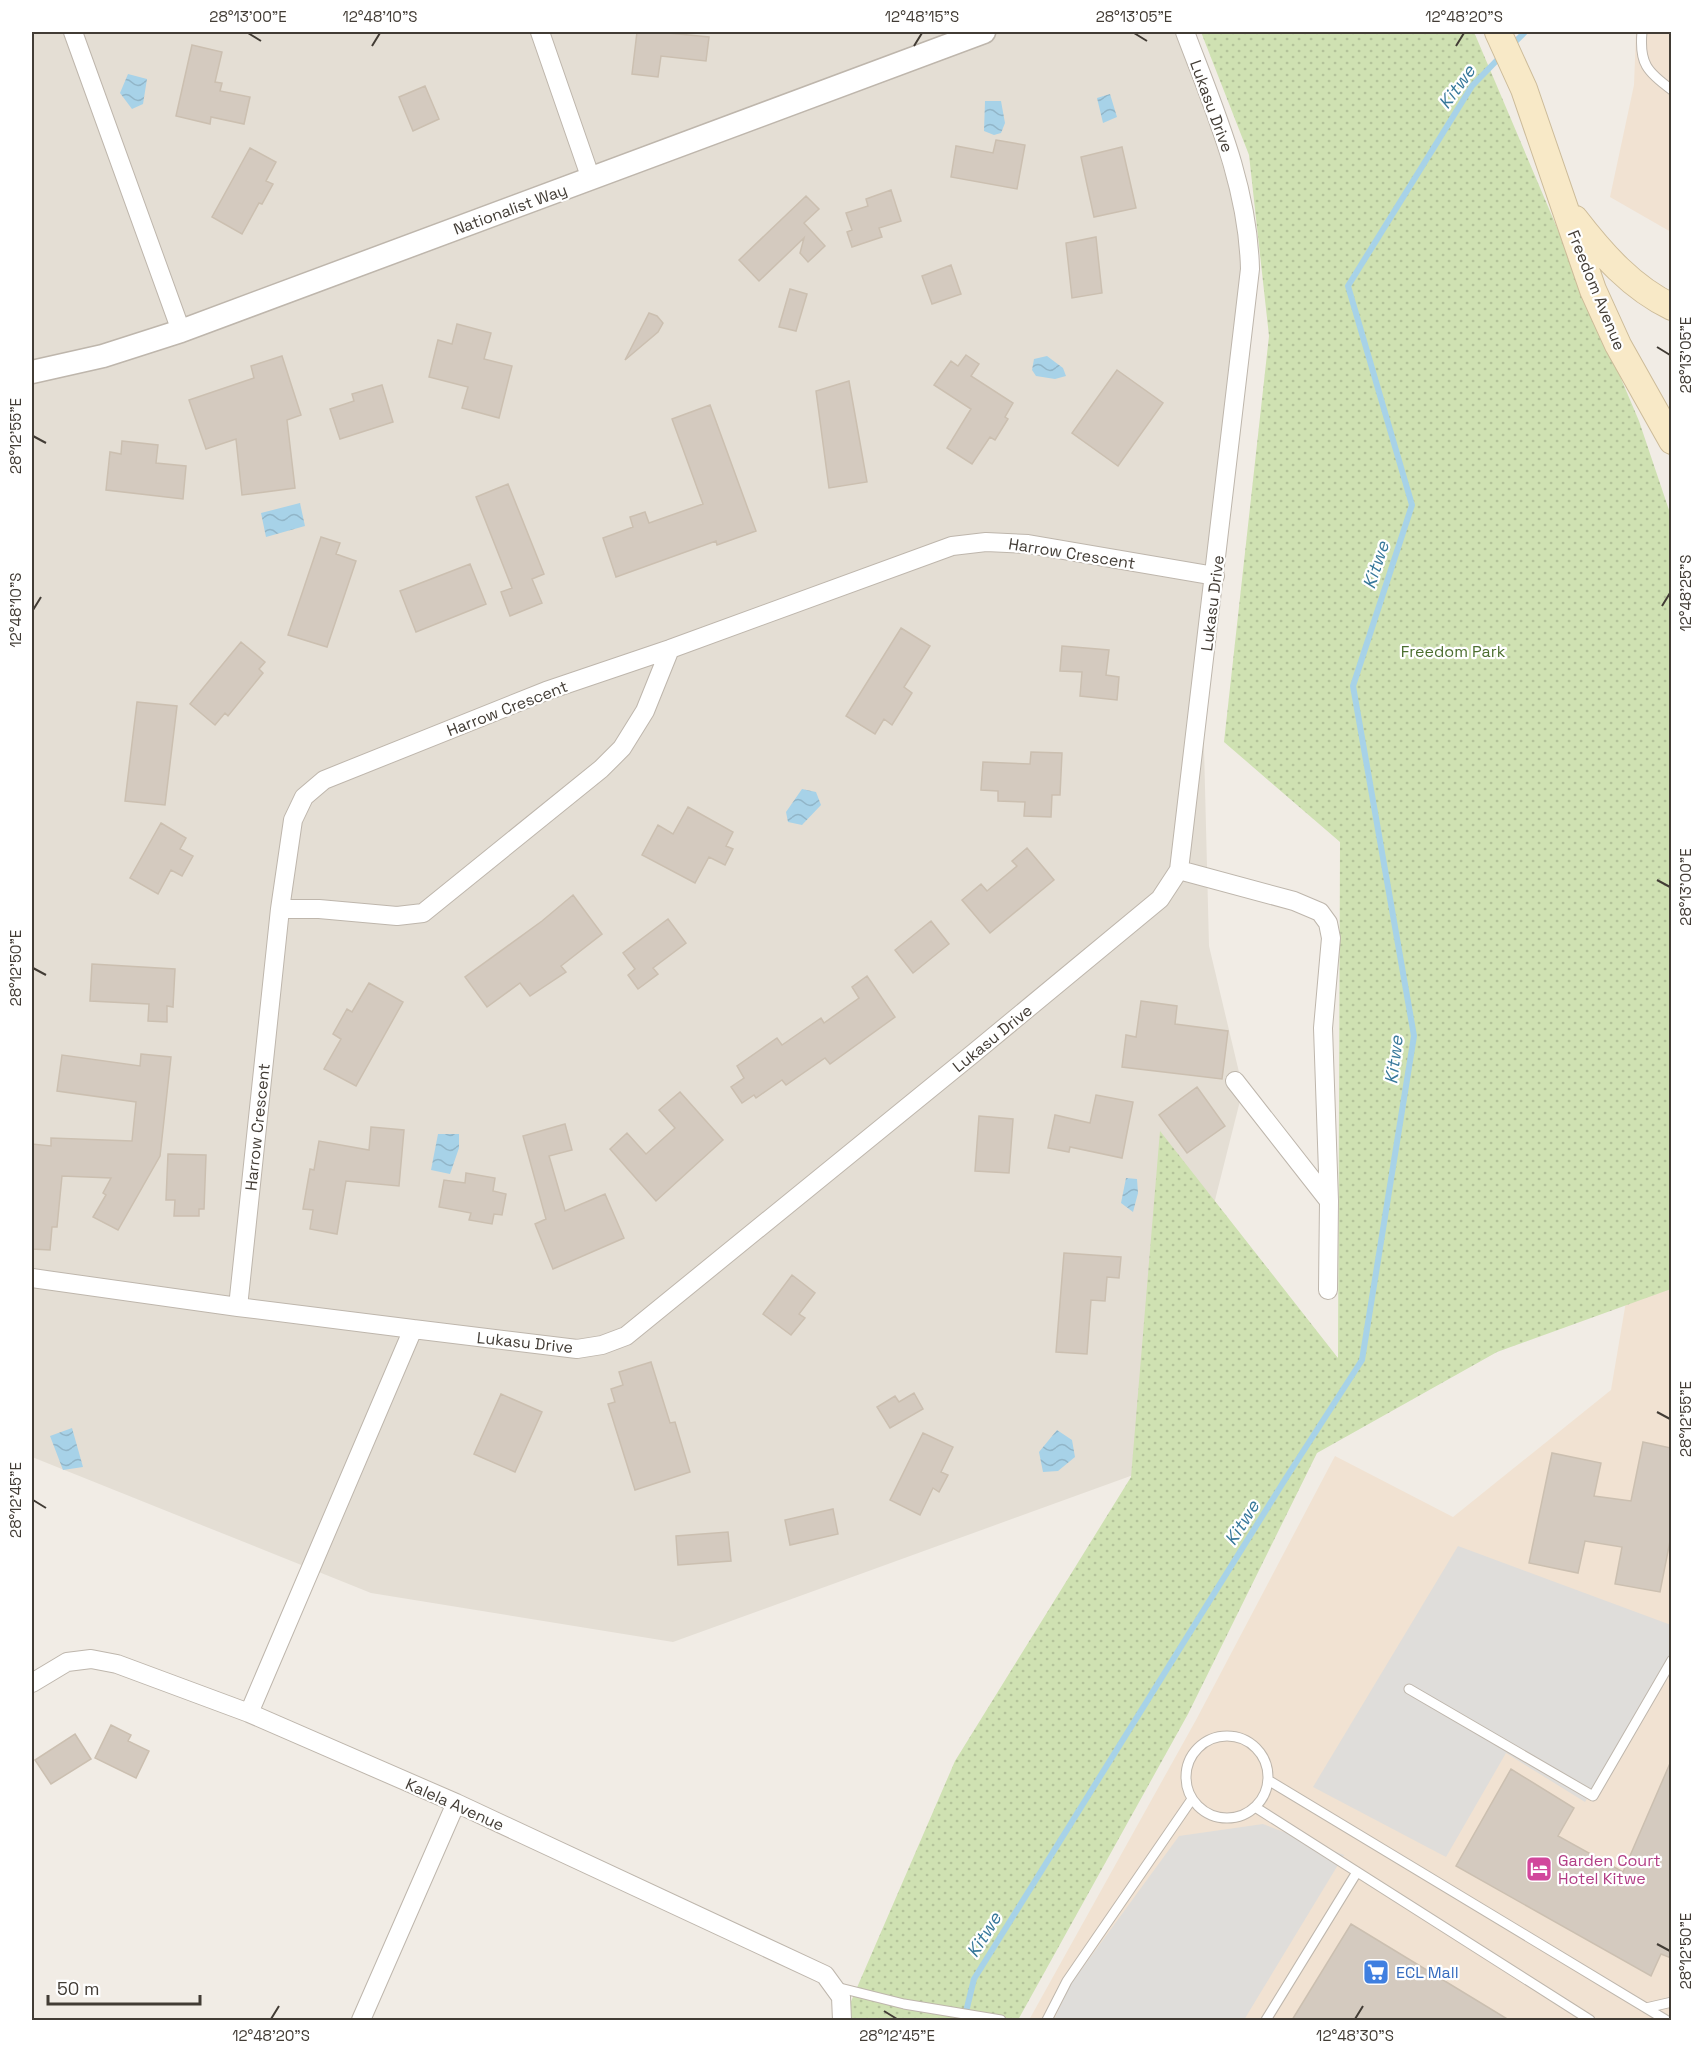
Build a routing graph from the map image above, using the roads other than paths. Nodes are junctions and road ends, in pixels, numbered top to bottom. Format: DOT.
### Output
graph roads {
  1 [pos="73,32"];
  2 [pos="540,32"];
  3 [pos="984,32"];
  4 [pos="1185,32"];
  5 [pos="1498,32"];
  6 [pos="1642,32"];
  7 [pos="1671,90"];
  8 [pos="591,179"];
  9 [pos="1561,200"];
  10 [pos="1671,308"];
  11 [pos="181,331"];
  12 [pos="32,372"];
  13 [pos="1671,411"];
  14 [pos="1671,428"];
  15 [pos="1671,441"];
  16 [pos="1215,576"];
  17 [pos="670,649"];
  18 [pos="1179,870"];
  19 [pos="280,909"];
  20 [pos="1235,1081"];
  21 [pos="1329,1201"];
  22 [pos="32,1278"];
  23 [pos="1328,1290"];
  24 [pos="238,1308"];
  25 [pos="413,1329"];
  26 [pos="1671,1660"];
  27 [pos="32,1683"];
  28 [pos="1409,1689"];
  29 [pos="249,1713"];
  30 [pos="1268,1780"];
  31 [pos="1192,1799"];
  32 [pos="456,1803"];
  33 [pos="1255,1807"];
  34 [pos="1358,1872"];
  35 [pos="833,1986"];
  36 [pos="1671,2002"];
  37 [pos="1646,2008"];
  38 [pos="361,2020"];
  39 [pos="842,2020"];
  40 [pos="1001,2020"];
  41 [pos="1047,2020"];
  42 [pos="1266,2020"];
  43 [pos="1590,2020"];
  44 [pos="1666,2020"];
  1 -- 11 [label="street"];
  2 -- 8 [label="street"];
  3 -- 8 [label="street, Nationalist Way"];
  4 -- 16 [label="street, Lukasu Drive"];
  5 -- 9 [label="main road, Freedom Avenue"];
  6 -- 7 [label="lane"];
  8 -- 11 [label="street, Nationalist Way"];
  9 -- 10 [label="main road, Freedom Avenue"];
  9 -- 15 [label="main road, Freedom Avenue"];
  11 -- 12 [label="street, Nationalist Way"];
  13 -- 14 [label="main road"];
  16 -- 17 [label="street, Harrow Crescent"];
  16 -- 18 [label="street, Lukasu Drive"];
  17 -- 19 [label="street, Harrow Crescent"];
  17 -- 19 [label="street"];
  18 -- 21 [label="street"];
  18 -- 25 [label="street, Lukasu Drive"];
  19 -- 24 [label="street, Harrow Crescent"];
  20 -- 21 [label="street"];
  21 -- 23 [label="street"];
  22 -- 24 [label="street, Lukasu Drive"];
  24 -- 25 [label="street, Lukasu Drive"];
  25 -- 29 [label="street"];
  26 -- 28 [label="lane"];
  27 -- 29 [label="street, Kalela Avenue"];
  29 -- 32 [label="street, Kalela Avenue"];
  30 -- 31 [label="lane"];
  30 -- 33 [label="lane"];
  30 -- 37 [label="lane"];
  31 -- 33 [label="lane"];
  31 -- 41 [label="lane"];
  32 -- 35 [label="street, Kalela Avenue"];
  32 -- 38 [label="street"];
  33 -- 34 [label="lane"];
  34 -- 42 [label="lane"];
  34 -- 43 [label="lane"];
  35 -- 39 [label="street"];
  35 -- 40 [label="lane"];
  36 -- 37 [label="lane"];
  37 -- 44 [label="lane"];
}
